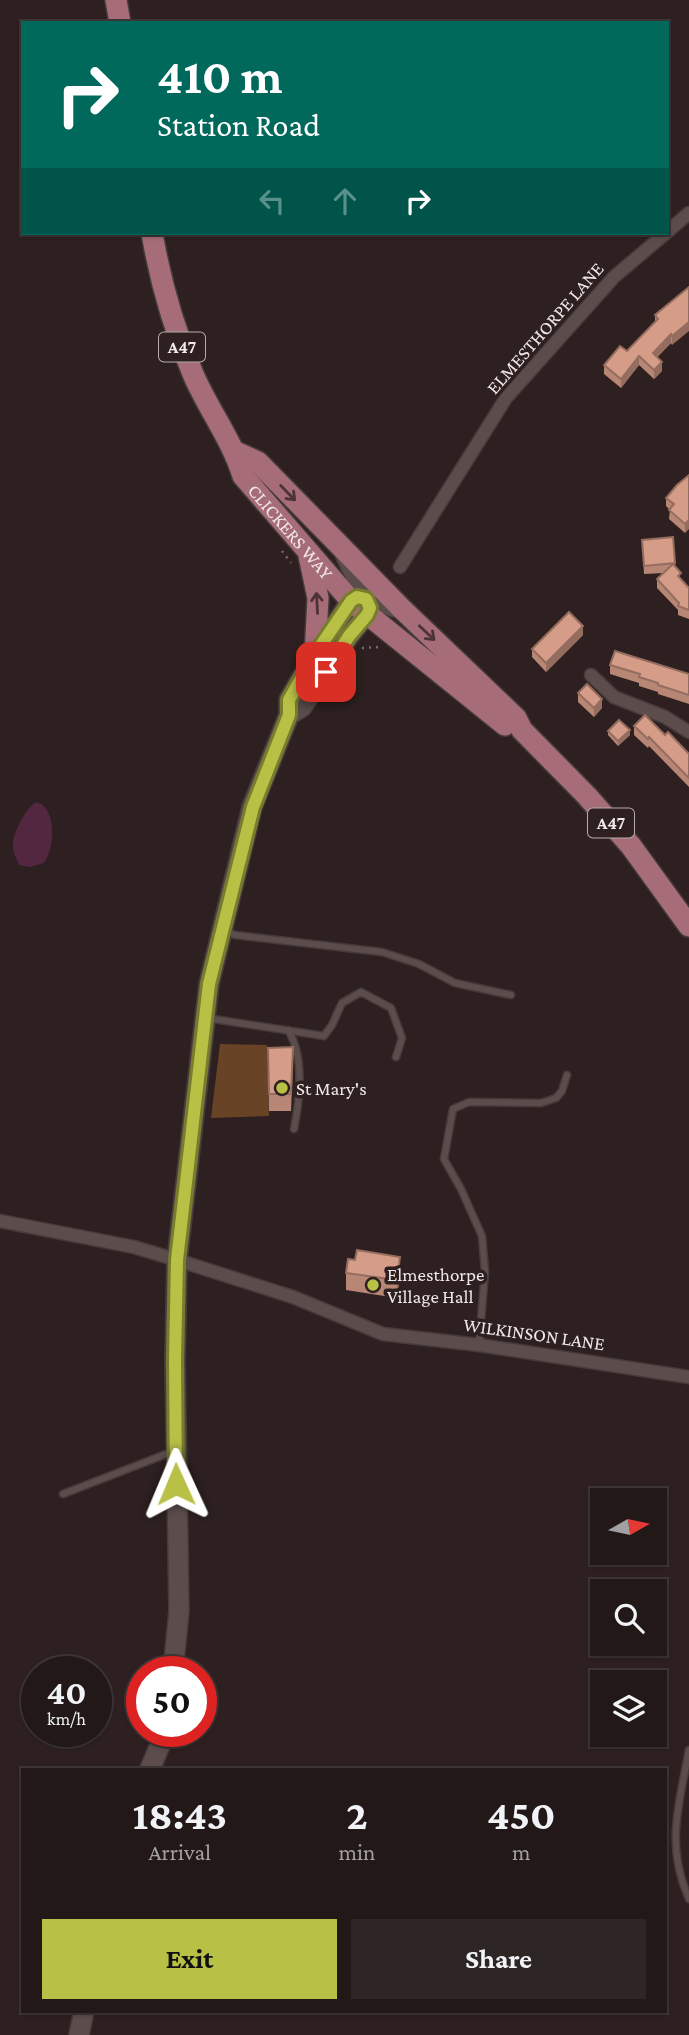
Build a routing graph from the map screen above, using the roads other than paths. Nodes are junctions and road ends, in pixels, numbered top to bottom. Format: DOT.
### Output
graph roads {
  1 [pos="116,0"];
  2 [pos="120,21"];
  3 [pos="689,213"];
  4 [pos="669,230"];
  5 [pos="152,235"];
  6 [pos="663,235"];
  7 [pos="236,452"];
  8 [pos="344,551"];
  9 [pos="308,553"];
  10 [pos="400,567"];
  11 [pos="361,605"];
  12 [pos="402,609"];
  13 [pos="315,654"];
  14 [pos="591,675"];
  15 [pos="289,715"];
  16 [pos="522,730"];
  17 [pos="689,732"];
  18 [pos="689,926"];
  19 [pos="223,930"];
  20 [pos="511,995"];
  21 [pos="205,1018"];
  22 [pos="288,1030"];
  23 [pos="396,1057"];
  24 [pos="567,1074"];
  25 [pos="294,1129"];
  26 [pos="0,1220"];
  27 [pos="177,1260"];
  28 [pos="479,1345"];
  29 [pos="689,1377"];
  30 [pos="176,1450"];
  31 [pos="63,1494"];
  32 [pos="174,1656"];
  33 [pos="159,1747"];
  34 [pos="689,1750"];
  35 [pos="150,1768"];
  36 [pos="689,1899"];
  37 [pos="84,2013"];
  38 [pos="79,2035"];
  1 -- 2 [label="main road"];
  3 -- 4 [label="street, ELMESTHORPE LANE"];
  5 -- 7 [label="main road, CLICKERS WAY / A47"];
  6 -- 10 [label="street, ELMESTHORPE LANE"];
  7 -- 8 [label="main road, CLICKERS WAY / A47, one-way"];
  7 -- 9 [label="main road, CLICKERS WAY / A47"];
  8 -- 11 [label="main road"];
  8 -- 12 [label="main road, CLICKERS WAY / A47"];
  9 -- 11 [label="main road, CLICKERS WAY / A47"];
  13 -- 9 [label="main road, one-way"];
  11 -- 12 [label="main road"];
  11 -- 13 [label="main road"];
  11 -- 15 [label="main road"];
  11 -- 16 [label="main road, CLICKERS WAY / A47"];
  12 -- 16 [label="main road, CLICKERS WAY / A47, one-way"];
  13 -- 15 [label="main road"];
  14 -- 17 [label="street"];
  15 -- 19 [label="main road"];
  16 -- 18 [label="main road, CLICKERS WAY / A47"];
  19 -- 20 [label="lane"];
  19 -- 21 [label="main road"];
  21 -- 22 [label="lane"];
  21 -- 27 [label="main road"];
  22 -- 23 [label="lane"];
  22 -- 25 [label="lane"];
  24 -- 28 [label="lane"];
  26 -- 27 [label="street, WILKINSON LANE"];
  27 -- 28 [label="street, WILKINSON LANE"];
  27 -- 30 [label="main road"];
  28 -- 29 [label="street, WILKINSON LANE"];
  30 -- 31 [label="lane"];
  30 -- 32 [label="main road"];
  33 -- 35 [label="main road"];
  34 -- 36 [label="lane"];
  37 -- 38 [label="main road"];
}
